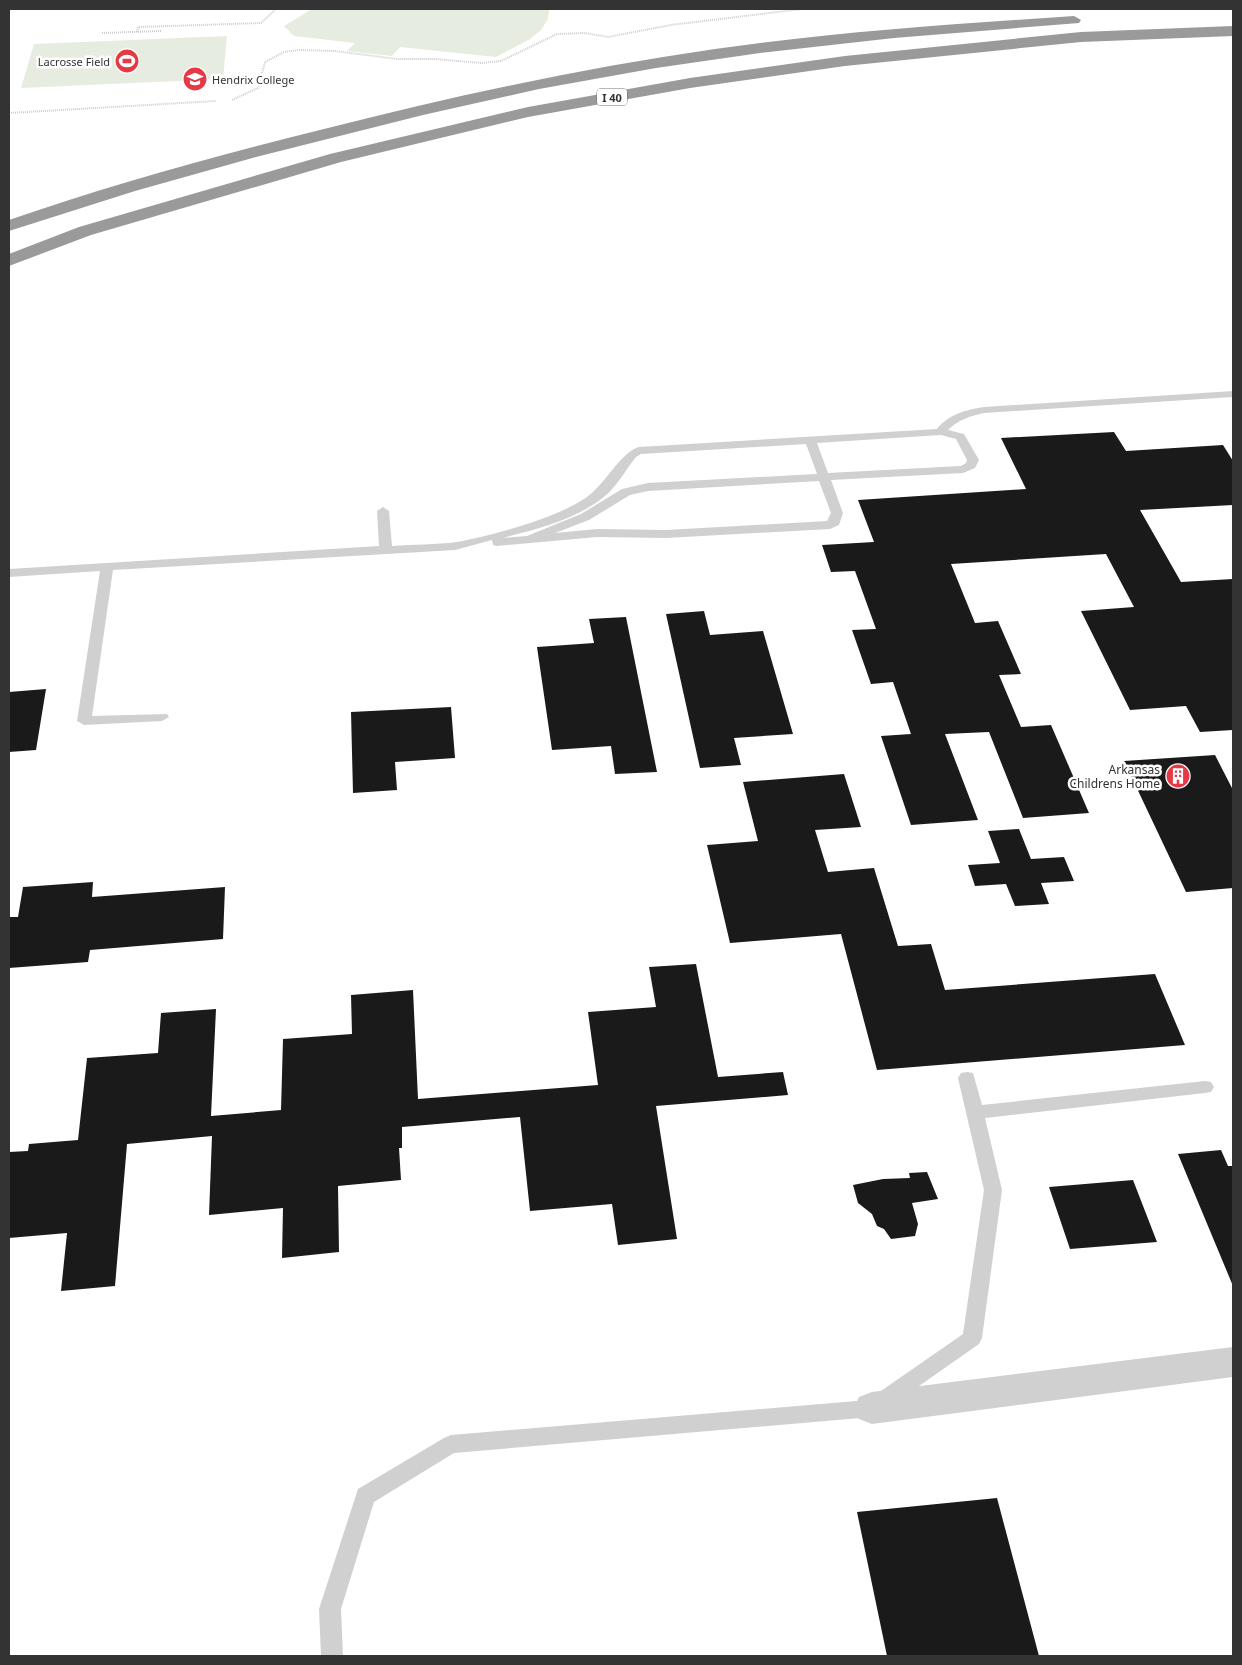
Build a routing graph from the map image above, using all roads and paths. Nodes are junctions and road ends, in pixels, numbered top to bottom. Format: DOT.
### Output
graph roads {
  1 [pos="276,9"];
  2 [pos="802,9"];
  3 [pos="1094,18"];
  4 [pos="161,31"];
  5 [pos="1233,31"];
  6 [pos="137,32"];
  7 [pos="102,33"];
  8 [pos="232,100"];
  9 [pos="216,101"];
  10 [pos="9,113"];
  11 [pos="9,226"];
  12 [pos="9,260"];
  13 [pos="1233,394"];
  14 [pos="941,432"];
  15 [pos="810,440"];
  16 [pos="622,465"];
  17 [pos="824,477"];
  18 [pos="629,491"];
  19 [pos="383,511"];
  20 [pos="529,539"];
  21 [pos="454,546"];
  22 [pos="386,550"];
  23 [pos="107,567"];
  24 [pos="9,573"];
  25 [pos="162,717"];
  26 [pos="967,1078"];
  27 [pos="1205,1087"];
  28 [pos="975,1112"];
  29 [pos="1233,1362"];
  30 [pos="872,1408"];
  31 [pos="332,1656"];
  1 -- 6 [label="path"];
  2 -- 8 [label="path"];
  3 -- 11 [label="highway, I 40"];
  4 -- 6 [label="path"];
  5 -- 12 [label="highway, I 40"];
  6 -- 7 [label="path"];
  9 -- 10 [label="path"];
  13 -- 14 [label="lane"];
  14 -- 15 [label="lane"];
  14 -- 17 [label="lane"];
  15 -- 16 [label="lane"];
  15 -- 17 [label="lane"];
  16 -- 18 [label="lane"];
  16 -- 21 [label="lane"];
  17 -- 18 [label="lane"];
  17 -- 20 [label="lane"];
  18 -- 20 [label="lane"];
  19 -- 22 [label="lane"];
  20 -- 21 [label="lane"];
  21 -- 22 [label="lane"];
  22 -- 23 [label="lane"];
  23 -- 24 [label="lane"];
  23 -- 25 [label="lane"];
  26 -- 28 [label="lane"];
  27 -- 28 [label="lane"];
  28 -- 30 [label="lane"];
  29 -- 30 [label="street"];
  30 -- 31 [label="lane"];
}
